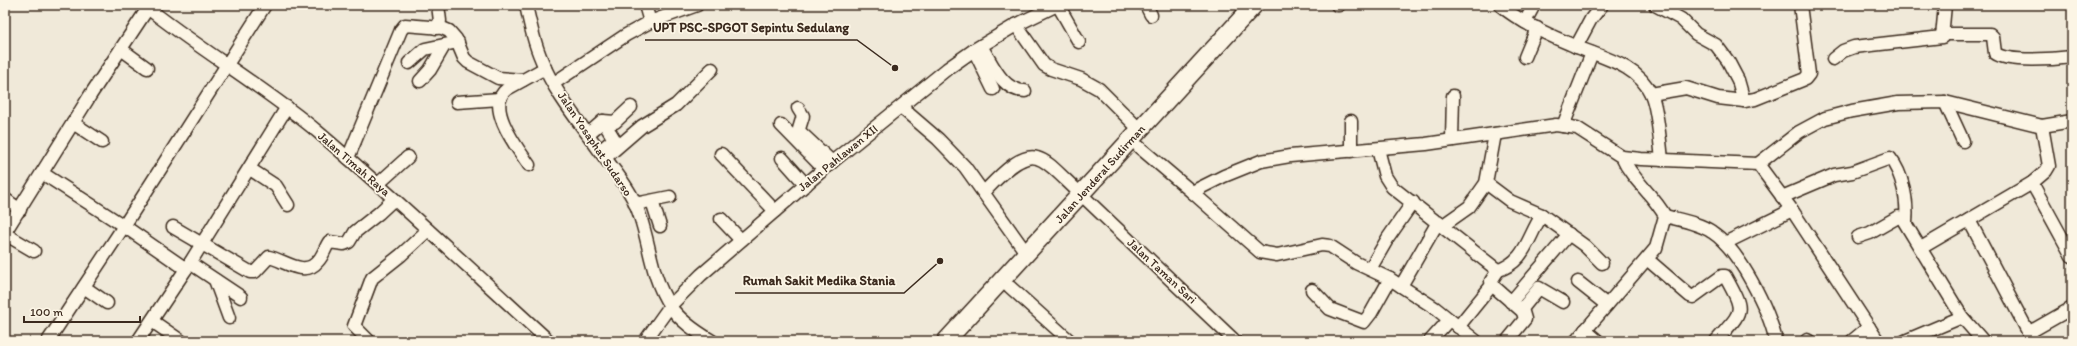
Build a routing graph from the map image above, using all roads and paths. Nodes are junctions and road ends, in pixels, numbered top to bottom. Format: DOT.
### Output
graph roads {
  1 [pos="265,5"];
  2 [pos="438,5"];
  3 [pos="526,5"];
  4 [pos="645,5"];
  5 [pos="697,5"];
  6 [pos="1058,5"];
  7 [pos="1254,5"];
  8 [pos="1267,5"];
  9 [pos="1500,5"];
  10 [pos="1534,5"];
  11 [pos="1602,5"];
  12 [pos="1655,5"];
  13 [pos="1800,5"];
  14 [pos="1945,5"];
  15 [pos="147,6"];
  16 [pos="650,22"];
  17 [pos="1525,22"];
  18 [pos="1016,25"];
  19 [pos="436,28"];
  20 [pos="1537,28"];
  21 [pos="1942,34"];
  22 [pos="458,42"];
  23 [pos="1079,42"];
  24 [pos="444,46"];
  25 [pos="1576,47"];
  26 [pos="978,48"];
  27 [pos="121,49"];
  28 [pos="1592,54"];
  29 [pos="1525,57"];
  30 [pos="2072,57"];
  31 [pos="1834,59"];
  32 [pos="409,63"];
  33 [pos="227,66"];
  34 [pos="147,68"];
  35 [pos="545,68"];
  36 [pos="712,69"];
  37 [pos="523,80"];
  38 [pos="420,81"];
  39 [pos="554,83"];
  40 [pos="993,89"];
  41 [pos="1025,91"];
  42 [pos="1651,94"];
  43 [pos="1453,96"];
  44 [pos="500,99"];
  45 [pos="457,102"];
  46 [pos="1744,102"];
  47 [pos="1945,102"];
  48 [pos="288,107"];
  49 [pos="631,107"];
  50 [pos="798,108"];
  51 [pos="902,108"];
  52 [pos="603,121"];
  53 [pos="1351,121"];
  54 [pos="2072,121"];
  55 [pos="73,123"];
  56 [pos="781,125"];
  57 [pos="1563,126"];
  58 [pos="2042,126"];
  59 [pos="1140,130"];
  60 [pos="588,134"];
  61 [pos="1496,134"];
  62 [pos="1452,140"];
  63 [pos="1963,141"];
  64 [pos="102,142"];
  65 [pos="1139,147"];
  66 [pos="1378,149"];
  67 [pos="1351,151"];
  68 [pos="721,154"];
  69 [pos="602,155"];
  70 [pos="408,157"];
  71 [pos="1622,157"];
  72 [pos="348,158"];
  73 [pos="782,158"];
  74 [pos="1662,160"];
  75 [pos="1758,164"];
  76 [pos="529,165"];
  77 [pos="828,166"];
  78 [pos="250,169"];
  79 [pos="42,173"];
  80 [pos="1486,183"];
  81 [pos="2032,183"];
  82 [pos="378,184"];
  83 [pos="806,185"];
  84 [pos="984,192"];
  85 [pos="1192,192"];
  86 [pos="670,197"];
  87 [pos="1782,197"];
  88 [pos="394,198"];
  89 [pos="1084,198"];
  90 [pos="5,199"];
  91 [pos="652,201"];
  92 [pos="1413,202"];
  93 [pos="635,204"];
  94 [pos="288,205"];
  95 [pos="20,210"];
  96 [pos="1792,210"];
  97 [pos="775,211"];
  98 [pos="1542,215"];
  99 [pos="1665,216"];
  100 [pos="721,219"];
  101 [pos="1968,220"];
  102 [pos="1906,222"];
  103 [pos="1440,224"];
  104 [pos="124,226"];
  105 [pos="173,226"];
  106 [pos="660,226"];
  107 [pos="428,230"];
  108 [pos="5,233"];
  109 [pos="1569,234"];
  110 [pos="1858,237"];
  111 [pos="741,240"];
  112 [pos="1725,243"];
  113 [pos="202,245"];
  114 [pos="1921,248"];
  115 [pos="34,251"];
  116 [pos="1027,254"];
  117 [pos="2072,256"];
  118 [pos="1647,259"];
  119 [pos="1602,263"];
  120 [pos="188,266"];
  121 [pos="1370,269"];
  122 [pos="1496,271"];
  123 [pos="1390,279"];
  124 [pos="215,280"];
  125 [pos="1578,282"];
  126 [pos="1492,285"];
  127 [pos="1401,286"];
  128 [pos="84,287"];
  129 [pos="1010,287"];
  130 [pos="1312,290"];
  131 [pos="241,297"];
  132 [pos="1511,302"];
  133 [pos="1563,302"];
  134 [pos="106,303"];
  135 [pos="670,306"];
  136 [pos="1607,306"];
  137 [pos="2072,308"];
  138 [pos="1522,309"];
  139 [pos="1962,316"];
  140 [pos="229,318"];
  141 [pos="152,321"];
  142 [pos="1453,324"];
  143 [pos="1869,327"];
  144 [pos="1585,330"];
  145 [pos="2030,337"];
  146 [pos="48,341"];
  147 [pos="138,341"];
  148 [pos="181,341"];
  149 [pos="369,341"];
  150 [pos="549,341"];
  151 [pos="645,341"];
  152 [pos="712,341"];
  153 [pos="946,341"];
  154 [pos="959,341"];
  155 [pos="1070,341"];
  156 [pos="1235,341"];
  157 [pos="1430,341"];
  158 [pos="1476,341"];
  159 [pos="1506,341"];
  160 [pos="1576,341"];
  161 [pos="1598,341"];
  162 [pos="1716,341"];
  163 [pos="1776,341"];
  164 [pos="1852,341"];
  165 [pos="1878,341"];
  166 [pos="1905,341"];
  167 [pos="1983,341"];
  1 -- 33 [label="street"];
  2 -- 19 [label="street"];
  3 -- 35 [label="street, Jalan Yosaphat Sudarso"];
  4 -- 16 [label="street"];
  5 -- 16 [label="street"];
  6 -- 18 [label="street, Jalan Pahlawan XII"];
  6 -- 23 [label="street"];
  7 -- 59 [label="highway, Jalan Jenderal Sudirman"];
  8 -- 65 [label="highway, Jalan Jenderal Sudirman"];
  9 -- 17 [label="street"];
  10 -- 17 [label="street"];
  11 -- 25 [label="street"];
  12 -- 46 [label="street"];
  13 -- 46 [label="street"];
  14 -- 21 [label="street"];
  15 -- 27 [label="street"];
  15 -- 33 [label="street, Jalan Timah Raya"];
  16 -- 39 [label="street"];
  17 -- 20 [label="street"];
  18 -- 26 [label="street, Jalan Pahlawan XII"];
  18 -- 59 [label="street"];
  19 -- 22 [label="street"];
  19 -- 72 [label="street"];
  20 -- 25 [label="street"];
  20 -- 29 [label="street"];
  21 -- 30 [label="street"];
  21 -- 31 [label="street"];
  22 -- 24 [label="street"];
  22 -- 37 [label="street"];
  24 -- 32 [label="street"];
  24 -- 38 [label="street"];
  25 -- 28 [label="street"];
  26 -- 40 [label="street"];
  26 -- 41 [label="street"];
  26 -- 51 [label="street, Jalan Pahlawan XII"];
  27 -- 34 [label="street"];
  27 -- 55 [label="street"];
  28 -- 42 [label="street"];
  28 -- 57 [label="street"];
  33 -- 48 [label="street, Jalan Timah Raya"];
  33 -- 104 [label="street"];
  35 -- 37 [label="street"];
  35 -- 39 [label="street, Jalan Yosaphat Sudarso"];
  36 -- 69 [label="street"];
  37 -- 44 [label="street"];
  39 -- 60 [label="street, Jalan Yosaphat Sudarso"];
  42 -- 46 [label="street"];
  42 -- 74 [label="street"];
  43 -- 62 [label="street"];
  44 -- 45 [label="street"];
  44 -- 76 [label="street"];
  47 -- 58 [label="street"];
  47 -- 63 [label="street"];
  47 -- 75 [label="street"];
  48 -- 72 [label="street, Jalan Timah Raya"];
  48 -- 78 [label="street"];
  49 -- 52 [label="street"];
  50 -- 77 [label="street"];
  51 -- 77 [label="street, Jalan Pahlawan XII"];
  51 -- 84 [label="street"];
  52 -- 60 [label="street"];
  52 -- 69 [label="street"];
  53 -- 67 [label="street"];
  54 -- 58 [label="street"];
  55 -- 64 [label="street"];
  55 -- 79 [label="street"];
  56 -- 77 [label="street"];
  57 -- 61 [label="street"];
  57 -- 71 [label="street"];
  58 -- 81 [label="street"];
  59 -- 89 [label="highway, Jalan Jenderal Sudirman"];
  60 -- 69 [label="street, Jalan Yosaphat Sudarso"];
  61 -- 62 [label="street"];
  61 -- 80 [label="street"];
  62 -- 66 [label="street"];
  65 -- 85 [label="street"];
  65 -- 89 [label="highway, Jalan Jenderal Sudirman"];
  66 -- 67 [label="street"];
  66 -- 92 [label="street"];
  67 -- 85 [label="street"];
  68 -- 97 [label="street"];
  69 -- 93 [label="street, Jalan Yosaphat Sudarso"];
  70 -- 82 [label="street"];
  71 -- 74 [label="street"];
  71 -- 99 [label="street"];
  72 -- 82 [label="street, Jalan Timah Raya"];
  73 -- 83 [label="street"];
  74 -- 75 [label="street"];
  75 -- 87 [label="street"];
  77 -- 83 [label="street, Jalan Pahlawan XII"];
  78 -- 94 [label="street"];
  78 -- 113 [label="street"];
  79 -- 95 [label="street"];
  79 -- 104 [label="street"];
  80 -- 98 [label="street"];
  80 -- 103 [label="street"];
  81 -- 101 [label="street"];
  81 -- 117 [label="street"];
  82 -- 88 [label="street, Jalan Timah Raya"];
  83 -- 97 [label="street, Jalan Pahlawan XII"];
  84 -- 89 [label="street, Jalan Taman Sari"];
  84 -- 116 [label="street"];
  85 -- 121 [label="street"];
  86 -- 91 [label="street"];
  87 -- 96 [label="street"];
  87 -- 102 [label="street"];
  88 -- 107 [label="street, Jalan Timah Raya"];
  88 -- 113 [label="street"];
  89 -- 116 [label="highway, Jalan Jenderal Sudirman"];
  89 -- 129 [label="highway, Jalan Jenderal Sudirman"];
  89 -- 156 [label="street, Jalan Taman Sari"];
  90 -- 95 [label="street"];
  91 -- 93 [label="street"];
  91 -- 106 [label="street"];
  92 -- 103 [label="street"];
  92 -- 121 [label="street"];
  93 -- 135 [label="street, Jalan Yosaphat Sudarso"];
  95 -- 108 [label="street"];
  96 -- 112 [label="street"];
  96 -- 143 [label="street"];
  97 -- 111 [label="street, Jalan Pahlawan XII"];
  98 -- 109 [label="street"];
  98 -- 122 [label="street"];
  99 -- 112 [label="street"];
  99 -- 118 [label="street"];
  100 -- 111 [label="street"];
  101 -- 114 [label="street"];
  101 -- 145 [label="street"];
  102 -- 110 [label="street"];
  102 -- 114 [label="street"];
  103 -- 122 [label="street"];
  103 -- 127 [label="street"];
  104 -- 120 [label="street"];
  104 -- 128 [label="street"];
  105 -- 113 [label="street"];
  107 -- 149 [label="street"];
  107 -- 150 [label="street, Jalan Timah Raya"];
  108 -- 115 [label="street"];
  109 -- 119 [label="street"];
  109 -- 132 [label="street"];
  111 -- 135 [label="street, Jalan Pahlawan XII"];
  112 -- 163 [label="street"];
  113 -- 120 [label="street"];
  114 -- 139 [label="street"];
  116 -- 153 [label="highway, Jalan Jenderal Sudirman"];
  118 -- 136 [label="street"];
  118 -- 162 [label="street"];
  120 -- 124 [label="street"];
  120 -- 141 [label="street"];
  121 -- 123 [label="street"];
  122 -- 126 [label="street"];
  123 -- 127 [label="street"];
  123 -- 130 [label="street"];
  124 -- 131 [label="street"];
  124 -- 140 [label="street"];
  125 -- 136 [label="street"];
  126 -- 132 [label="street"];
  126 -- 142 [label="street"];
  127 -- 142 [label="street"];
  128 -- 134 [label="street"];
  128 -- 146 [label="street"];
  129 -- 154 [label="highway, Jalan Jenderal Sudirman"];
  129 -- 155 [label="street"];
  132 -- 138 [label="street"];
  133 -- 138 [label="street"];
  135 -- 151 [label="street, Jalan Pahlawan XII"];
  135 -- 152 [label="street, Jalan Yosaphat Sudarso"];
  136 -- 144 [label="street"];
  137 -- 145 [label="street"];
  138 -- 159 [label="street"];
  139 -- 166 [label="street"];
  139 -- 167 [label="street"];
  141 -- 147 [label="street"];
  141 -- 148 [label="street"];
  142 -- 157 [label="street"];
  142 -- 158 [label="street"];
  143 -- 164 [label="street"];
  143 -- 165 [label="street"];
  144 -- 160 [label="street"];
  144 -- 161 [label="street"];
}
